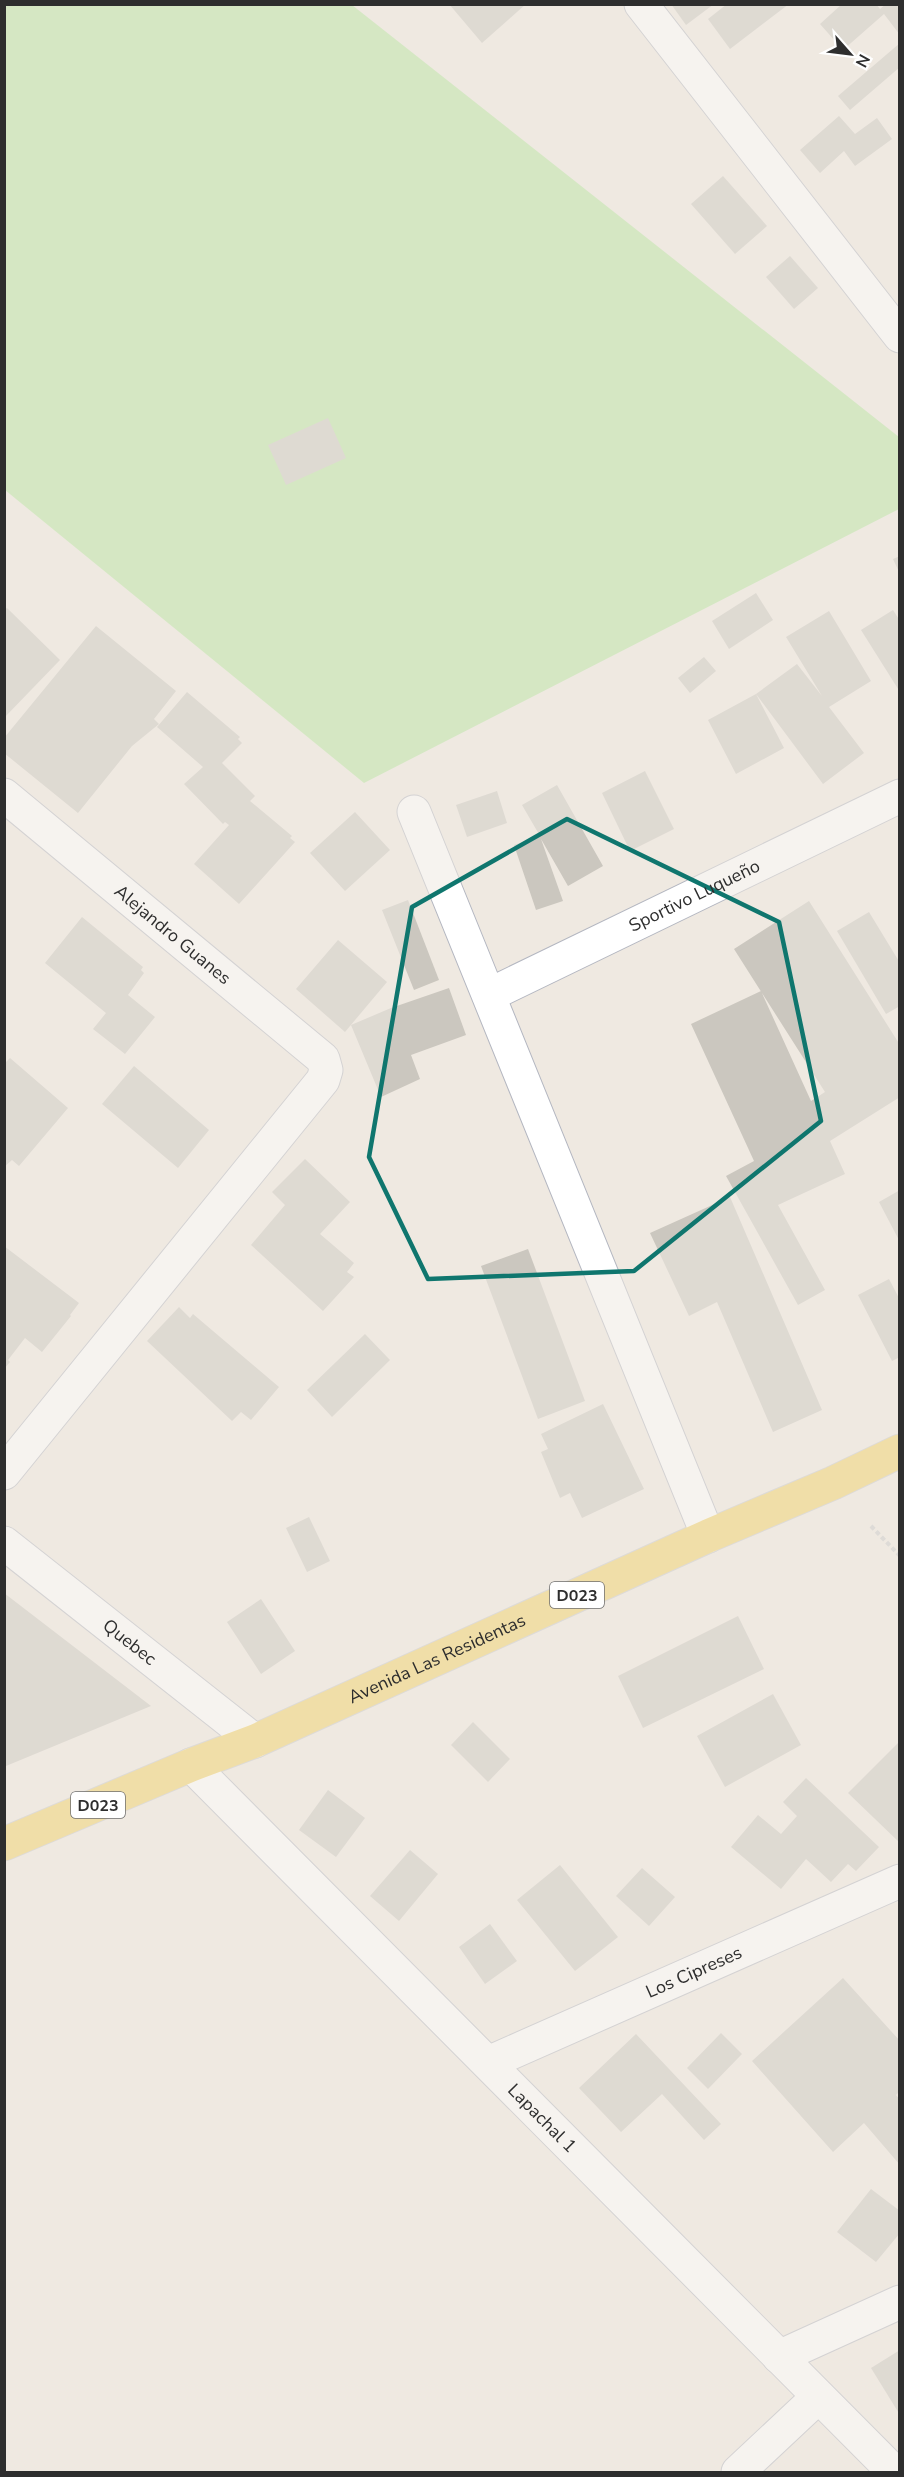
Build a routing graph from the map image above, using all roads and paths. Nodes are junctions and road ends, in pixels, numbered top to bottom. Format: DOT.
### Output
graph roads {
  1 [pos="641,4"];
  2 [pos="900,336"];
  3 [pos="900,796"];
  4 [pos="10,810"];
  5 [pos="414,812"];
  6 [pos="489,995"];
  7 [pos="900,1451"];
  8 [pos="4,1473"];
  9 [pos="871,1526"];
  10 [pos="708,1536"];
  11 [pos="4,1542"];
  12 [pos="900,1556"];
  13 [pos="255,1741"];
  14 [pos="191,1765"];
  15 [pos="4,1844"];
  16 [pos="900,1881"];
  17 [pos="488,2063"];
  18 [pos="900,2302"];
  19 [pos="779,2357"];
  20 [pos="818,2397"];
  21 [pos="738,2472"];
  22 [pos="894,2472"];
  1 -- 2 [label="street"];
  3 -- 6 [label="street, Sportivo Luqueño"];
  4 -- 8 [label="street, Alejandro Guanes"];
  5 -- 6 [label="street"];
  6 -- 10 [label="street"];
  7 -- 10 [label="main road, Avenida Las Residentas / D023"];
  9 -- 12 [label="path"];
  10 -- 13 [label="main road, Avenida Las Residentas / D023"];
  11 -- 13 [label="street, Quebec"];
  13 -- 14 [label="main road, Avenida Las Residentas / D023"];
  14 -- 15 [label="main road, Avenida Las Residentas / D023"];
  14 -- 17 [label="street, Lapachal 1"];
  16 -- 17 [label="street, Los Cipreses"];
  17 -- 19 [label="street, Lapachal 1"];
  18 -- 19 [label="street"];
  19 -- 20 [label="street, Lapachal 1"];
  20 -- 21 [label="street"];
  20 -- 22 [label="street, Lapachal 1"];
}
